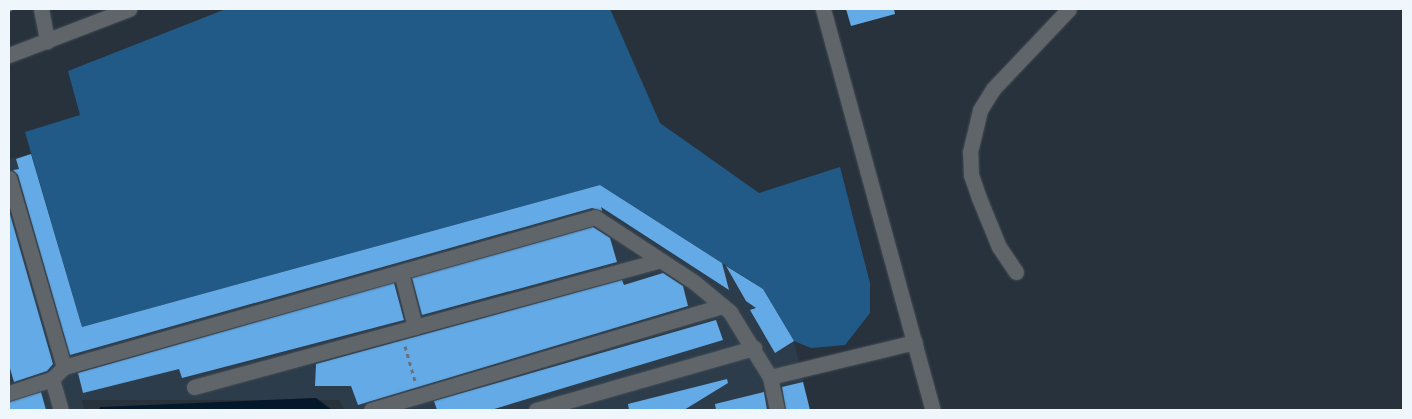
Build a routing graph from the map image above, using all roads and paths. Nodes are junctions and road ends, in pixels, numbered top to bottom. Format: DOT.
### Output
graph roads {
  1 [pos="12,9"];
  2 [pos="41,9"];
  3 [pos="129,9"];
  4 [pos="823,9"];
  5 [pos="1069,9"];
  6 [pos="9,10"];
  7 [pos="47,40"];
  8 [pos="9,55"];
  9 [pos="9,178"];
  10 [pos="660,260"];
  11 [pos="401,272"];
  12 [pos="1016,272"];
  13 [pos="723,306"];
  14 [pos="408,329"];
  15 [pos="915,342"];
  16 [pos="754,348"];
  17 [pos="64,367"];
  18 [pos="770,377"];
  19 [pos="52,379"];
  20 [pos="194,387"];
  21 [pos="9,393"];
  22 [pos="419,396"];
  23 [pos="61,410"];
  24 [pos="371,410"];
  25 [pos="536,410"];
  26 [pos="777,410"];
  27 [pos="933,410"];
  1 -- 6 [label="path"];
  2 -- 7 [label="street"];
  3 -- 7 [label="street"];
  4 -- 15 [label="street"];
  5 -- 12 [label="street"];
  7 -- 8 [label="street"];
  9 -- 17 [label="street"];
  10 -- 11 [label="street"];
  10 -- 13 [label="street"];
  10 -- 14 [label="street"];
  11 -- 14 [label="street"];
  11 -- 17 [label="street"];
  13 -- 16 [label="street"];
  13 -- 22 [label="street"];
  14 -- 20 [label="street"];
  14 -- 22 [label="path"];
  15 -- 18 [label="street"];
  15 -- 27 [label="street"];
  16 -- 18 [label="street"];
  16 -- 25 [label="street"];
  17 -- 19 [label="street"];
  18 -- 26 [label="street"];
  19 -- 21 [label="street"];
  19 -- 23 [label="street"];
  22 -- 24 [label="street"];
}
